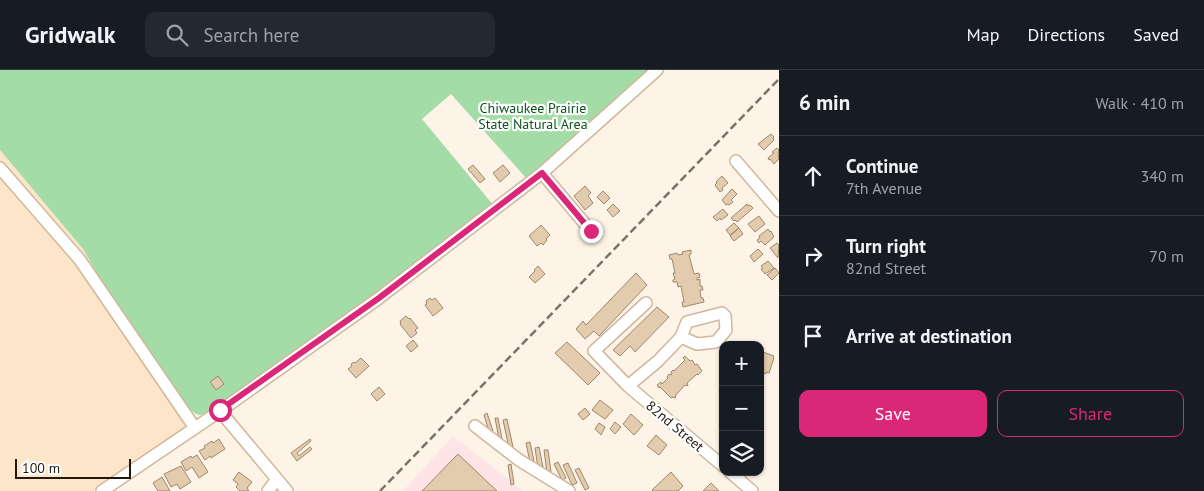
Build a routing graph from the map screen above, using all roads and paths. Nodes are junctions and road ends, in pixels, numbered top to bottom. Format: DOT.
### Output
graph roads {
  1 [pos="657,70"];
  2 [pos="736,161"];
  3 [pos="0,168"];
  4 [pos="542,173"];
  5 [pos="779,211"];
  6 [pos="591,231"];
  7 [pos="646,303"];
  8 [pos="681,337"];
  9 [pos="628,386"];
  10 [pos="220,410"];
  11 [pos="475,426"];
  12 [pos="195,428"];
  13 [pos="719,463"];
  14 [pos="735,476"];
  15 [pos="277,480"];
  16 [pos="102,491"];
  17 [pos="268,491"];
  18 [pos="287,491"];
  19 [pos="570,491"];
  20 [pos="752,491"];
  1 -- 4 [label="street"];
  2 -- 5 [label="street"];
  3 -- 12 [label="street"];
  4 -- 6 [label="street"];
  4 -- 10 [label="street"];
  7 -- 9 [label="street, 82nd Street"];
  8 -- 9 [label="street"];
  9 -- 13 [label="street, 82nd Street"];
  10 -- 12 [label="street"];
  10 -- 15 [label="street"];
  11 -- 19 [label="street"];
  12 -- 16 [label="street"];
  14 -- 20 [label="street"];
  15 -- 17 [label="street"];
  15 -- 18 [label="street"];
}
